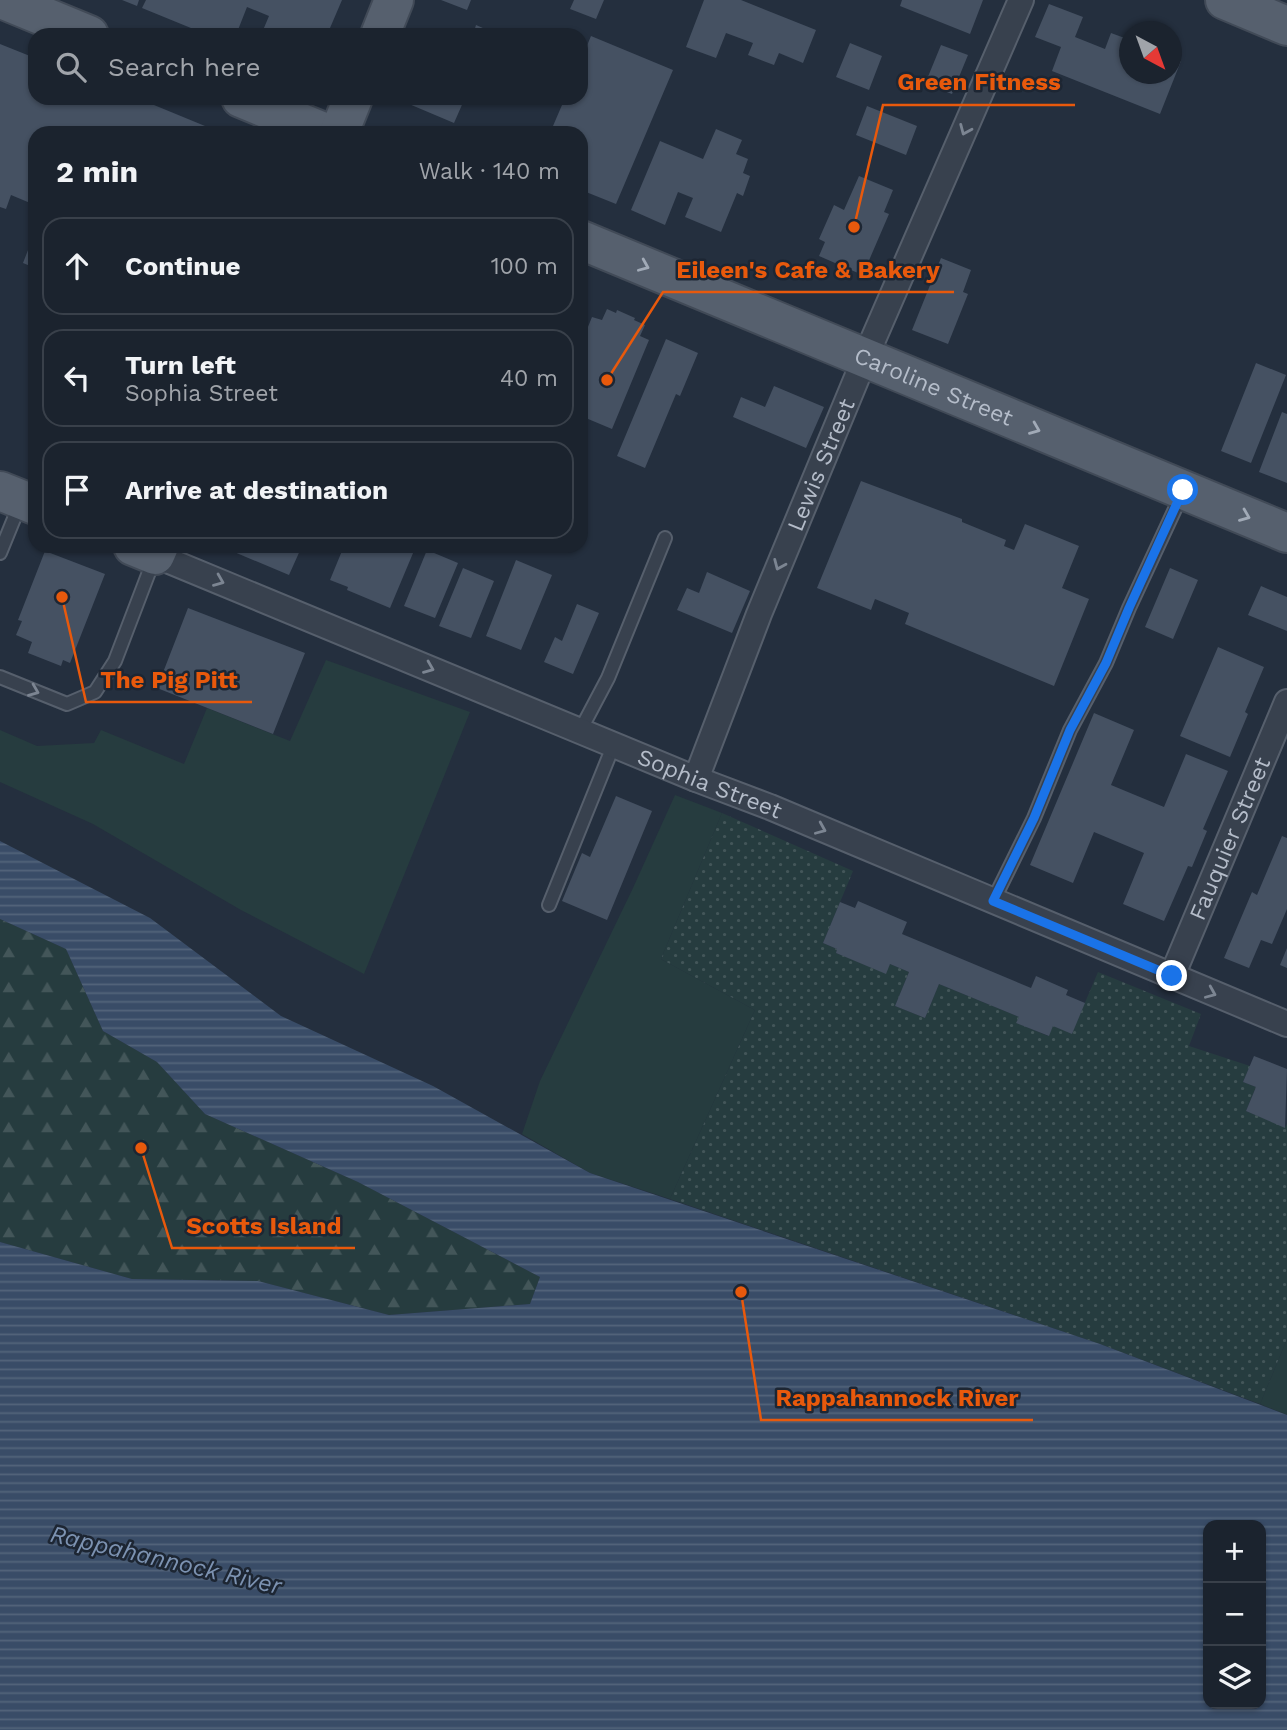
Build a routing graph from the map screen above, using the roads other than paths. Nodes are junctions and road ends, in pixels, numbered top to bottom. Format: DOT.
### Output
graph roads {
  1 [pos="4,0"];
  2 [pos="394,0"];
  3 [pos="1021,0"];
  4 [pos="1225,0"];
  5 [pos="1287,26"];
  6 [pos="72,28"];
  7 [pos="383,28"];
  8 [pos="258,105"];
  9 [pos="350,105"];
  10 [pos="309,126"];
  11 [pos="341,126"];
  12 [pos="588,243"];
  13 [pos="865,358"];
  14 [pos="1183,490"];
  15 [pos="19,499"];
  16 [pos="1287,533"];
  17 [pos="665,538"];
  18 [pos="0,553"];
  19 [pos="148,553"];
  20 [pos="158,553"];
  21 [pos="0,677"];
  22 [pos="1287,702"];
  23 [pos="580,731"];
  24 [pos="614,744"];
  25 [pos="696,779"];
  26 [pos="993,901"];
  27 [pos="549,905"];
  28 [pos="1172,976"];
  29 [pos="1287,1024"];
  1 -- 6 [label="main road"];
  2 -- 7 [label="main road"];
  3 -- 13 [label="street, Lewis Street, one-way"];
  4 -- 5 [label="main road"];
  8 -- 10 [label="main road"];
  9 -- 11 [label="main road"];
  12 -- 13 [label="main road, Caroline Street, one-way"];
  13 -- 14 [label="main road, Caroline Street, one-way"];
  13 -- 25 [label="street, Lewis Street, one-way"];
  14 -- 16 [label="main road, Caroline Street, one-way"];
  14 -- 26 [label="lane"];
  15 -- 18 [label="lane"];
  17 -- 23 [label="lane"];
  21 -- 19 [label="lane, one-way"];
  20 -- 23 [label="street, Sophia Street, one-way"];
  22 -- 28 [label="street, Fauquier Street"];
  23 -- 24 [label="street, Sophia Street"];
  24 -- 25 [label="street, Sophia Street"];
  24 -- 27 [label="lane"];
  25 -- 26 [label="street, Sophia Street, one-way"];
  26 -- 28 [label="street, Sophia Street"];
  28 -- 29 [label="street, Sophia Street, one-way"];
}
